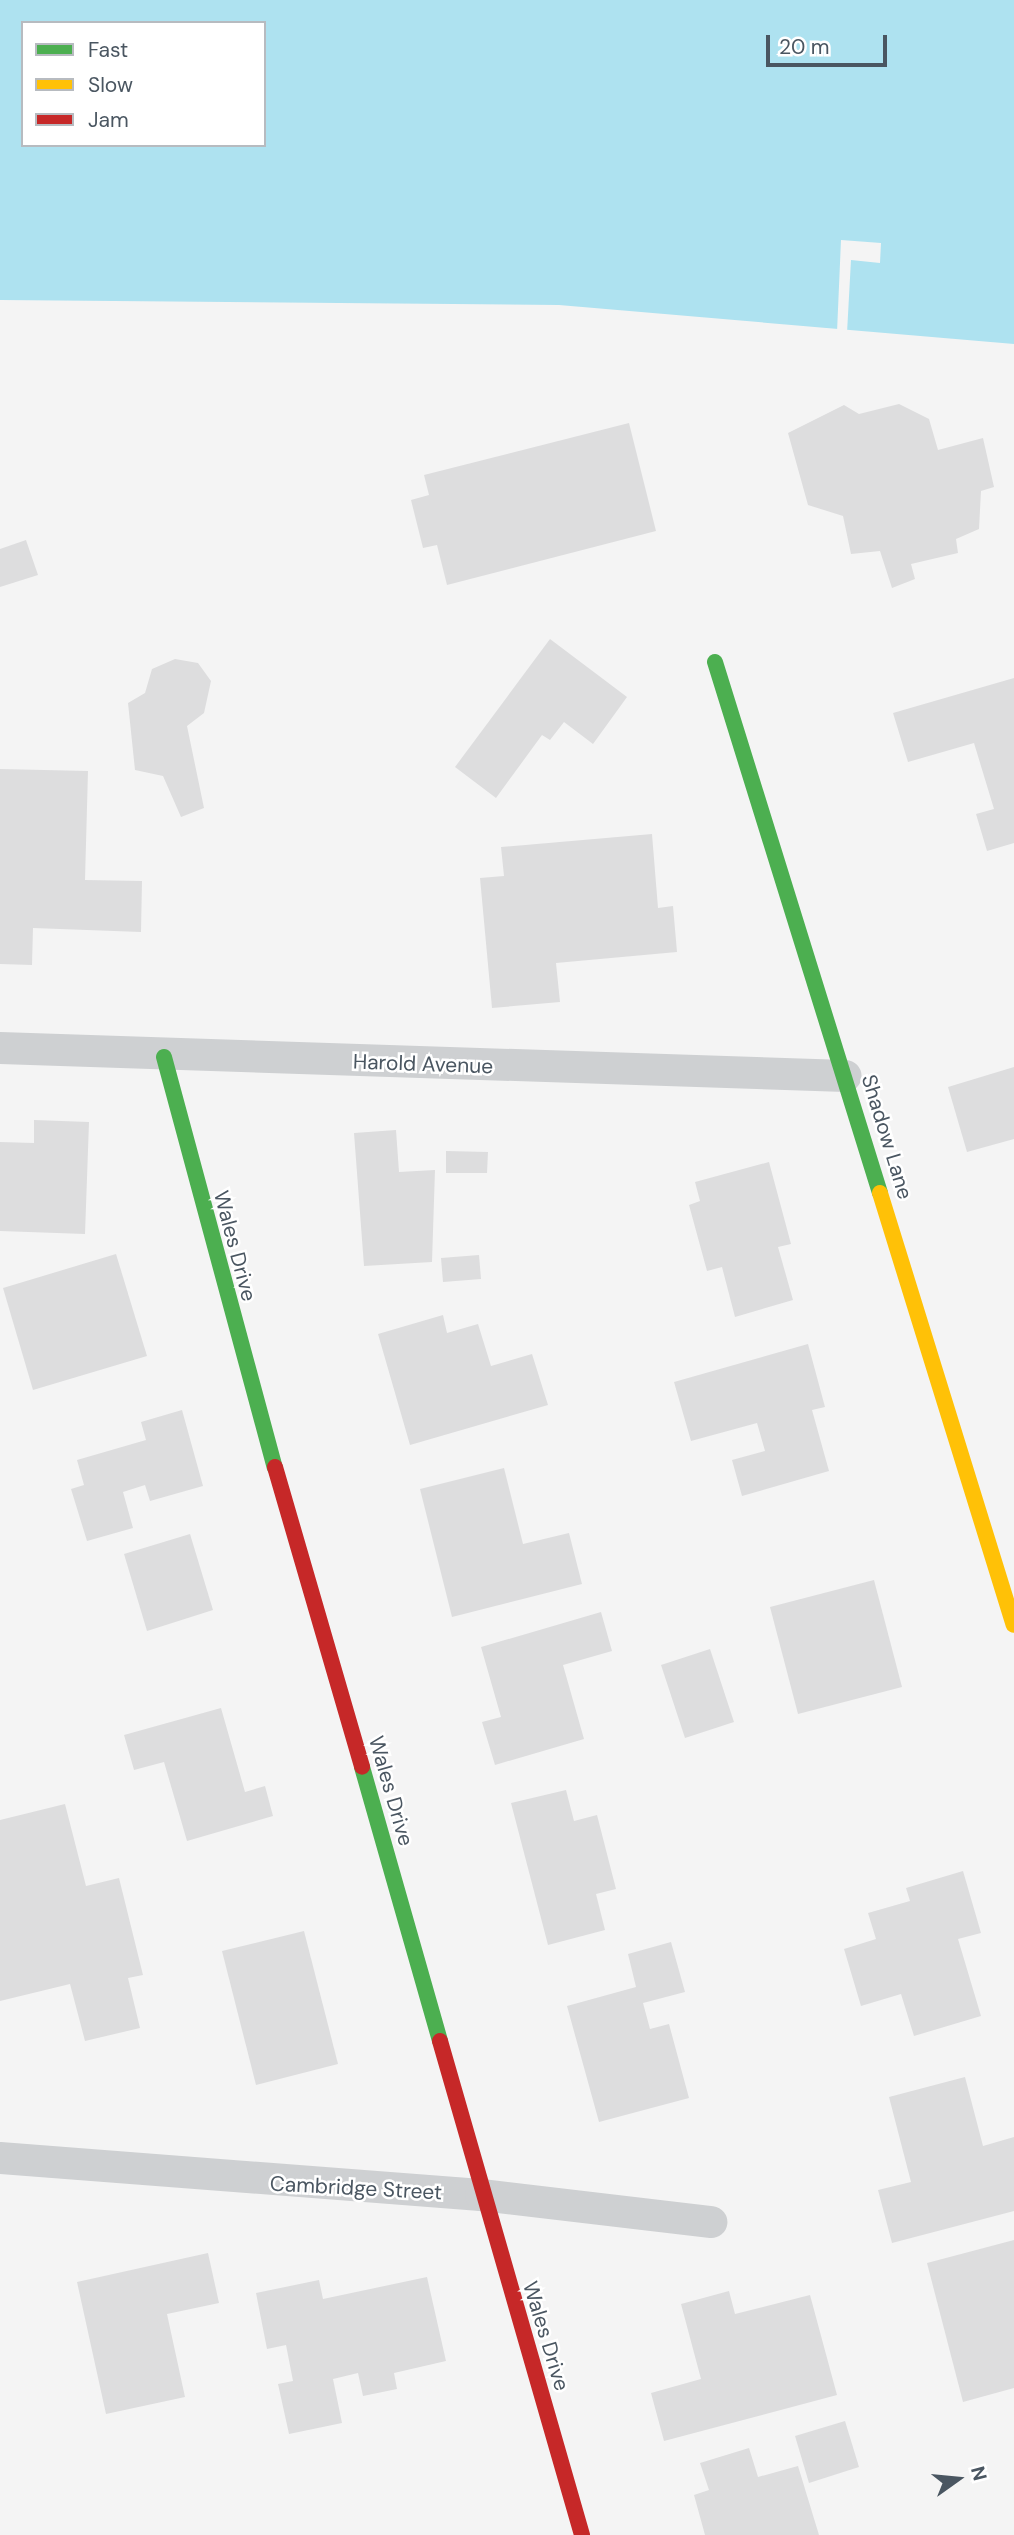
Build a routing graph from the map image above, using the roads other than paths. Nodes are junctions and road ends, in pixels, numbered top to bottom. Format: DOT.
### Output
graph roads {
  1 [pos="715,662"];
  2 [pos="0,1048"];
  3 [pos="164,1057"];
  4 [pos="846,1076"];
  5 [pos="1014,1625"];
  6 [pos="0,2158"];
  7 [pos="481,2195"];
  8 [pos="711,2222"];
  9 [pos="582,2535"];
  1 -- 4 [label="street, Shadow Lane"];
  2 -- 3 [label="street, Harold Avenue"];
  3 -- 4 [label="street, Harold Avenue"];
  3 -- 7 [label="street, Wales Drive"];
  4 -- 5 [label="street, Shadow Lane"];
  6 -- 7 [label="street, Cambridge Street"];
  7 -- 8 [label="street, Cambridge Street"];
  7 -- 9 [label="street, Wales Drive"];
}
